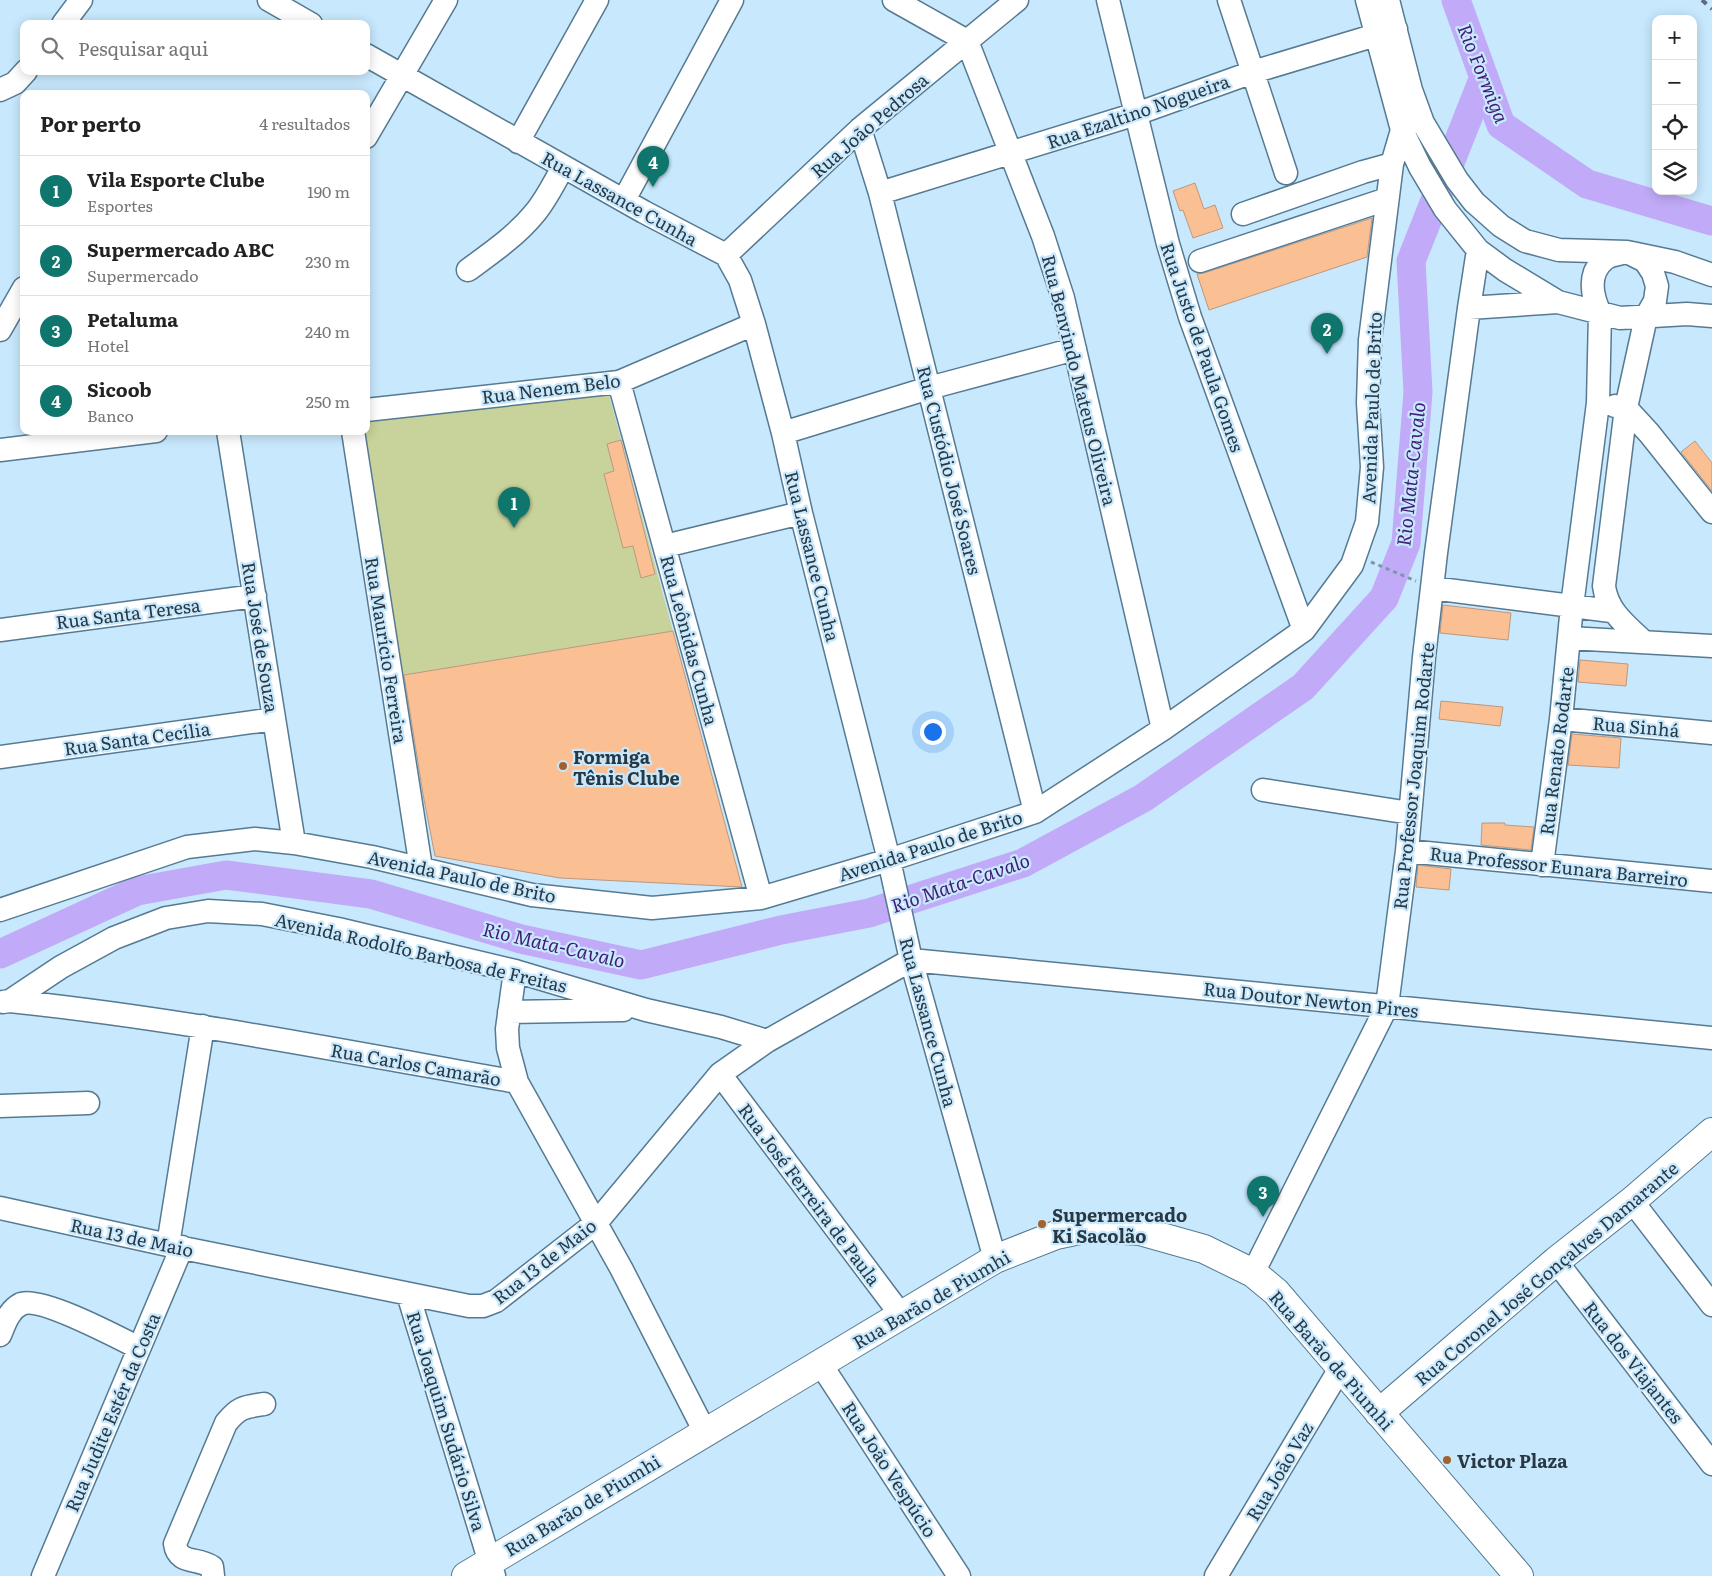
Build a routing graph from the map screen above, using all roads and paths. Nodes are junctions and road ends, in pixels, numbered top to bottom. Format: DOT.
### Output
graph roads {
  1 [pos="81,0"];
  2 [pos="269,0"];
  3 [pos="446,0"];
  4 [pos="597,0"];
  5 [pos="732,0"];
  6 [pos="894,0"];
  7 [pos="1017,0"];
  8 [pos="1108,0"];
  9 [pos="1229,0"];
  10 [pos="1366,0"];
  11 [pos="1388,0"];
  12 [pos="66,20"];
  13 [pos="304,20"];
  14 [pos="1387,32"];
  15 [pos="967,41"];
  16 [pos="370,57"];
  17 [pos="1253,72"];
  18 [pos="23,75"];
  19 [pos="403,75"];
  20 [pos="0,90"];
  21 [pos="1136,114"];
  22 [pos="1421,118"];
  23 [pos="860,129"];
  24 [pos="370,130"];
  25 [pos="1402,130"];
  26 [pos="518,142"];
  27 [pos="1011,153"];
  28 [pos="1392,164"];
  29 [pos="563,167"];
  30 [pos="1286,173"];
  31 [pos="880,193"];
  32 [pos="1387,199"];
  33 [pos="624,200"];
  34 [pos="1242,214"];
  35 [pos="1476,248"];
  36 [pos="1627,252"];
  37 [pos="726,255"];
  38 [pos="1200,261"];
  39 [pos="468,270"];
  40 [pos="1712,275"];
  41 [pos="16,296"];
  42 [pos="1558,302"];
  43 [pos="1469,308"];
  44 [pos="1600,313"];
  45 [pos="1646,316"];
  46 [pos="1712,316"];
  47 [pos="754,324"];
  48 [pos="0,330"];
  49 [pos="1074,349"];
  50 [pos="619,382"];
  51 [pos="929,388"];
  52 [pos="1598,403"];
  53 [pos="1626,408"];
  54 [pos="370,410"];
  55 [pos="784,433"];
  56 [pos="123,435"];
  57 [pos="229,435"];
  58 [pos="355,435"];
  59 [pos="0,450"];
  60 [pos="1712,512"];
  61 [pos="801,513"];
  62 [pos="665,546"];
  63 [pos="1372,563"];
  64 [pos="1411,579"];
  65 [pos="1432,588"];
  66 [pos="255,596"];
  67 [pos="1572,606"];
  68 [pos="1611,611"];
  69 [pos="0,630"];
  70 [pos="1304,630"];
  71 [pos="1569,638"];
  72 [pos="1644,642"];
  73 [pos="1712,646"];
  74 [pos="274,719"];
  75 [pos="1561,720"];
  76 [pos="1163,729"];
  77 [pos="1712,733"];
  78 [pos="0,758"];
  79 [pos="1264,790"];
  80 [pos="1035,812"];
  81 [pos="1410,813"];
  82 [pos="294,843"];
  83 [pos="1406,851"];
  84 [pos="889,860"];
  85 [pos="1542,865"];
  86 [pos="421,868"];
  87 [pos="1712,881"];
  88 [pos="761,898"];
  89 [pos="0,910"];
  90 [pos="908,950"];
  91 [pos="515,971"];
  92 [pos="5,1002"];
  93 [pos="1387,1006"];
  94 [pos="646,1010"];
  95 [pos="508,1012"];
  96 [pos="203,1026"];
  97 [pos="1712,1038"];
  98 [pos="767,1041"];
  99 [pos="720,1074"];
  100 [pos="518,1082"];
  101 [pos="88,1103"];
  102 [pos="0,1106"];
  103 [pos="1712,1132"];
  104 [pos="1632,1201"];
  105 [pos="0,1208"];
  106 [pos="596,1223"];
  107 [pos="175,1246"];
  108 [pos="994,1259"];
  109 [pos="1556,1261"];
  110 [pos="1253,1273"];
  111 [pos="408,1294"];
  112 [pos="1712,1305"];
  113 [pos="901,1315"];
  114 [pos="0,1335"];
  115 [pos="139,1348"];
  116 [pos="820,1363"];
  117 [pos="1341,1367"];
  118 [pos="264,1404"];
  119 [pos="1379,1413"];
  120 [pos="705,1432"];
  121 [pos="1712,1464"];
  122 [pos="492,1569"];
  123 [pos="42,1576"];
  124 [pos="213,1576"];
  125 [pos="466,1576"];
  126 [pos="959,1576"];
  127 [pos="1216,1576"];
  128 [pos="1519,1576"];
  1 -- 12 [label="street"];
  2 -- 13 [label="street"];
  3 -- 19 [label="street"];
  4 -- 26 [label="street"];
  5 -- 33 [label="street"];
  6 -- 15 [label="street"];
  7 -- 15 [label="street, Rua João Pedrosa"];
  8 -- 21 [label="street, Rua Justo de Paula Gomes"];
  9 -- 17 [label="street"];
  10 -- 14 [label="street"];
  11 -- 14 [label="street"];
  14 -- 17 [label="street, Rua Ezaltino Nogueira"];
  14 -- 22 [label="street"];
  14 -- 25 [label="street"];
  15 -- 23 [label="street, Rua João Pedrosa"];
  15 -- 27 [label="street, Rua Benvindo Mateus Oliveira"];
  16 -- 19 [label="street, Rua Lassance Cunha"];
  17 -- 21 [label="street, Rua Ezaltino Nogueira"];
  17 -- 30 [label="street"];
  18 -- 20 [label="street"];
  19 -- 24 [label="street"];
  19 -- 26 [label="street, Rua Lassance Cunha"];
  21 -- 27 [label="street, Rua Ezaltino Nogueira"];
  21 -- 70 [label="street, Rua Justo de Paula Gomes"];
  22 -- 25 [label="street"];
  22 -- 36 [label="street"];
  23 -- 31 [label="street, Rua Custódio José Soares"];
  23 -- 37 [label="street, Rua João Pedrosa"];
  25 -- 28 [label="street, Avenida Paulo de Brito"];
  25 -- 35 [label="street"];
  26 -- 29 [label="street, Rua Lassance Cunha"];
  27 -- 31 [label="street, Rua Ezaltino Nogueira"];
  27 -- 49 [label="street, Rua Benvindo Mateus Oliveira"];
  28 -- 32 [label="street, Avenida Paulo de Brito"];
  28 -- 34 [label="street"];
  29 -- 33 [label="street, Rua Lassance Cunha"];
  29 -- 39 [label="street"];
  31 -- 51 [label="street, Rua Custódio José Soares"];
  32 -- 38 [label="street"];
  32 -- 70 [label="street, Avenida Paulo de Brito"];
  33 -- 37 [label="street, Rua Lassance Cunha"];
  35 -- 42 [label="street"];
  35 -- 43 [label="street, Rua Professor Joaquim Rodarte"];
  36 -- 40 [label="street"];
  36 -- 44 [label="street"];
  36 -- 45 [label="street"];
  37 -- 47 [label="street, Rua Lassance Cunha"];
  41 -- 48 [label="street"];
  42 -- 43 [label="street"];
  42 -- 44 [label="street"];
  43 -- 65 [label="street, Rua Professor Joaquim Rodarte"];
  44 -- 45 [label="street"];
  44 -- 52 [label="street, Rua Renato Rodarte"];
  45 -- 46 [label="street"];
  45 -- 53 [label="street"];
  47 -- 50 [label="street, Rua Nenem Belo"];
  47 -- 55 [label="street, Rua Lassance Cunha"];
  49 -- 51 [label="street"];
  49 -- 76 [label="street, Rua Benvindo Mateus Oliveira"];
  50 -- 54 [label="street, Rua Nenem Belo"];
  50 -- 62 [label="street, Rua Leônidas Cunha"];
  51 -- 55 [label="street"];
  51 -- 80 [label="street, Rua Custódio José Soares"];
  52 -- 53 [label="street"];
  52 -- 67 [label="street, Rua Renato Rodarte"];
  53 -- 60 [label="street"];
  53 -- 68 [label="street"];
  55 -- 61 [label="street, Rua Lassance Cunha"];
  56 -- 59 [label="street"];
  57 -- 66 [label="street, Rua José de Souza"];
  58 -- 86 [label="street, Rua Maurício Ferreira"];
  61 -- 62 [label="street"];
  61 -- 84 [label="street, Rua Lassance Cunha"];
  62 -- 88 [label="street, Rua Leônidas Cunha"];
  63 -- 64 [label="path"];
  65 -- 67 [label="street"];
  65 -- 81 [label="street, Rua Professor Joaquim Rodarte"];
  66 -- 69 [label="street, Rua Santa Teresa"];
  66 -- 74 [label="street, Rua José de Souza"];
  67 -- 68 [label="street"];
  67 -- 71 [label="street, Rua Renato Rodarte"];
  68 -- 72 [label="street"];
  70 -- 76 [label="street, Avenida Paulo de Brito"];
  71 -- 72 [label="street"];
  71 -- 75 [label="street, Rua Renato Rodarte"];
  72 -- 73 [label="street"];
  74 -- 78 [label="street, Rua Santa Cecília"];
  74 -- 82 [label="street, Rua José de Souza"];
  75 -- 77 [label="street, Rua Sinhá"];
  75 -- 85 [label="street, Rua Renato Rodarte"];
  76 -- 80 [label="street, Avenida Paulo de Brito"];
  79 -- 81 [label="street"];
  80 -- 84 [label="street, Avenida Paulo de Brito"];
  81 -- 83 [label="street, Rua Professor Joaquim Rodarte"];
  82 -- 86 [label="street, Avenida Paulo de Brito"];
  82 -- 89 [label="street, Avenida Paulo de Brito"];
  83 -- 85 [label="street, Rua Professor Eunara Barreiro"];
  83 -- 93 [label="street, Rua Professor Joaquim Rodarte"];
  84 -- 88 [label="street, Avenida Paulo de Brito"];
  84 -- 90 [label="street, Rua Lassance Cunha"];
  85 -- 87 [label="street, Rua Professor Eunara Barreiro"];
  86 -- 88 [label="street, Avenida Paulo de Brito"];
  90 -- 93 [label="street, Rua Doutor Newton Pires"];
  90 -- 98 [label="street, Rua 13 de Maio"];
  90 -- 108 [label="street, Rua Lassance Cunha"];
  91 -- 92 [label="street, Avenida Rodolfo Barbosa de Freitas"];
  91 -- 94 [label="street, Avenida Rodolfo Barbosa de Freitas"];
  91 -- 95 [label="street"];
  92 -- 96 [label="street, Rua Carlos Camarão"];
  93 -- 97 [label="street, Rua Doutor Newton Pires"];
  93 -- 110 [label="street, Rua Professor Joaquim Rodarte"];
  94 -- 95 [label="street"];
  94 -- 98 [label="street, Avenida Rodolfo Barbosa de Freitas"];
  95 -- 100 [label="street"];
  96 -- 100 [label="street, Rua Carlos Camarão"];
  96 -- 107 [label="street, Rua Judite Estér da Costa"];
  98 -- 99 [label="street, Rua 13 de Maio"];
  99 -- 106 [label="street, Rua 13 de Maio"];
  99 -- 113 [label="street, Rua José Ferreira de Paula"];
  100 -- 106 [label="street, Rua Carlos Camarão"];
  101 -- 102 [label="street"];
  103 -- 104 [label="main road, Rua Coronel José Gonçalves Damarante"];
  104 -- 109 [label="main road, Rua Coronel José Gonçalves Damarante"];
  104 -- 112 [label="street"];
  105 -- 107 [label="street, Rua 13 de Maio"];
  106 -- 111 [label="street, Rua 13 de Maio"];
  106 -- 120 [label="street, Rua Carlos Camarão"];
  107 -- 111 [label="street, Rua 13 de Maio"];
  107 -- 115 [label="street, Rua Judite Estér da Costa"];
  108 -- 110 [label="main road, Rua Barão de Piumhi"];
  108 -- 113 [label="main road, Rua Barão de Piumhi"];
  109 -- 119 [label="main road, Rua Coronel José Gonçalves Damarante"];
  109 -- 121 [label="street, Rua dos Viajantes"];
  110 -- 117 [label="main road, Rua Barão de Piumhi"];
  111 -- 122 [label="street, Rua Joaquim Sudário Silva"];
  113 -- 116 [label="main road, Rua Barão de Piumhi"];
  114 -- 115 [label="street"];
  115 -- 123 [label="street, Rua Judite Estér da Costa"];
  116 -- 120 [label="main road, Rua Barão de Piumhi"];
  116 -- 126 [label="street, Rua João Vespúcio"];
  117 -- 119 [label="main road, Rua Barão de Piumhi"];
  117 -- 127 [label="street, Rua João Vaz"];
  118 -- 124 [label="street"];
  119 -- 128 [label="main road, Rua Barão de Piumhi"];
  120 -- 122 [label="main road, Rua Barão de Piumhi"];
  122 -- 125 [label="main road, Rua Barão de Piumhi"];
}
